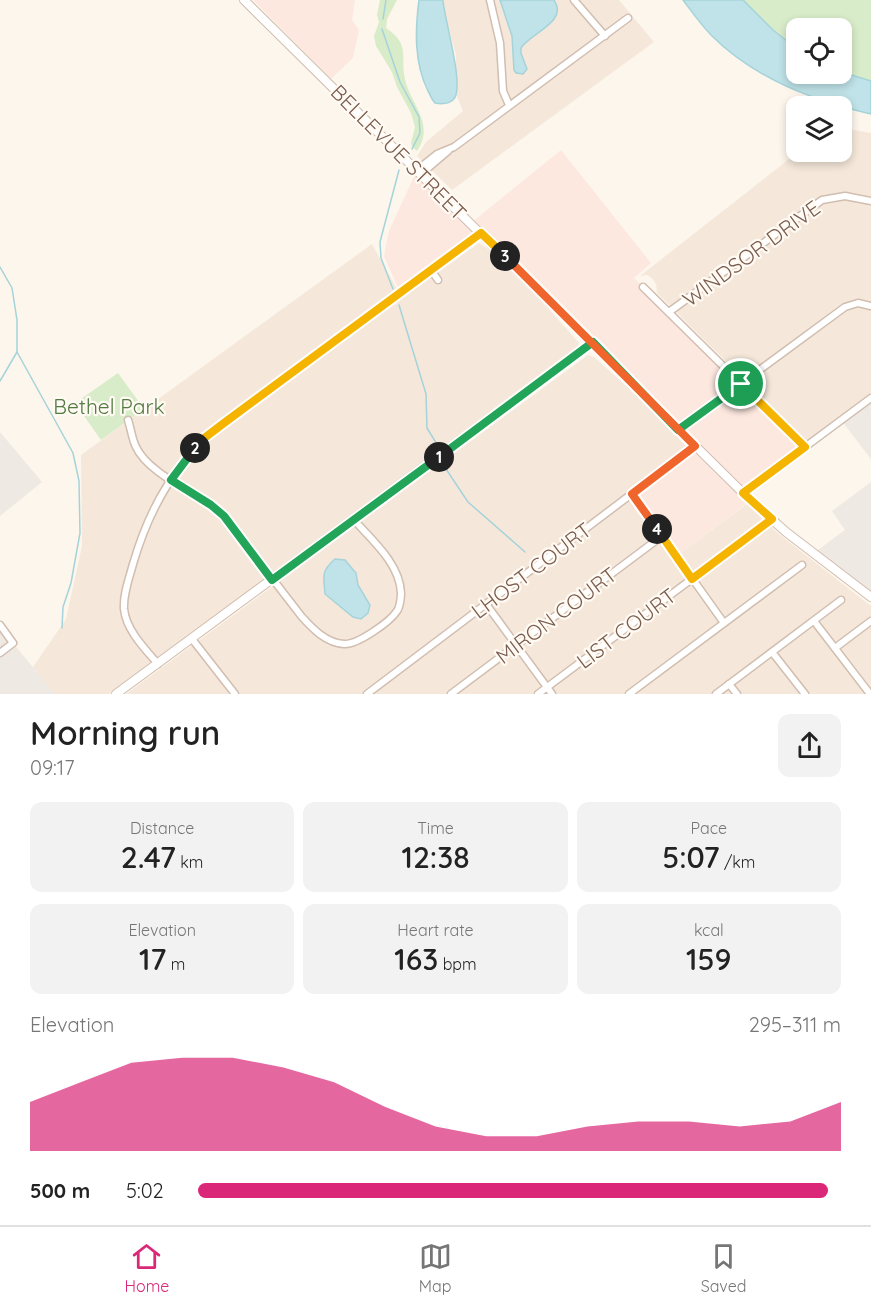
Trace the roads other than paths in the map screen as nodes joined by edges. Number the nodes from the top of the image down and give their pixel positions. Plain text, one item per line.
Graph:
1 (244, 0) edge
2 (490, 0) edge
3 (574, 0) edge
4 (628, 18) dead end
5 (605, 36) junction
6 (508, 105) junction
7 (419, 172) junction
8 (871, 201) edge
9 (481, 233) junction
10 (431, 270) junction
11 (438, 280) dead end
12 (643, 287) dead end
13 (871, 306) edge
14 (669, 312) junction
15 (593, 342) junction
16 (741, 384) junction
17 (871, 398) edge
18 (128, 420) dead end
19 (678, 430) junction
20 (695, 446) junction
21 (805, 447) junction
22 (171, 480) junction
23 (743, 493) junction
24 (632, 494) junction
25 (772, 519) junction
26 (354, 520) junction
27 (662, 536) junction
28 (802, 565) dead end
29 (692, 579) junction
30 (272, 580) junction
31 (871, 597) edge
32 (841, 600) dead end
33 (486, 604) junction
34 (814, 621) junction
35 (871, 621) edge
36 (724, 623) junction
37 (0, 625) edge
38 (192, 639) junction
39 (516, 645) junction
40 (835, 648) junction
41 (772, 652) junction
42 (0, 653) edge
43 (158, 664) junction
44 (729, 684) junction
45 (547, 687) junction
46 (116, 694) edge
47 (235, 694) edge
48 (367, 694) edge
49 (451, 694) edge
50 (538, 694) edge
51 (552, 694) edge
52 (629, 694) edge
53 (716, 694) edge
54 (737, 694) edge
55 (805, 694) edge
56 (870, 694) edge

1 - 7 street, BELLEVUE STREET
2 - 6 street
3 - 5 street
4 - 5 street
5 - 6 street
6 - 7 street
7 - 9 street, BELLEVUE STREET
8 - 14 street, WINDSOR DRIVE
9 - 10 street
9 - 15 street, BELLEVUE STREET
10 - 11 street
10 - 22 street
12 - 14 street
13 - 16 street
14 - 16 street
15 - 19 street, BELLEVUE STREET
15 - 26 street
16 - 19 street
16 - 21 street
17 - 21 street
18 - 22 street
19 - 20 street, BELLEVUE STREET
20 - 23 street, BELLEVUE STREET
20 - 24 street, LHOST COURT
21 - 23 street
22 - 30 street
22 - 43 street
23 - 25 street, BELLEVUE STREET
24 - 27 street
24 - 33 street, LHOST COURT
25 - 29 street, LIST COURT
25 - 31 street, BELLEVUE STREET
26 - 30 street
26 - 30 street
27 - 29 street
27 - 39 street, MIRON COURT
28 - 36 street
29 - 36 street
29 - 45 street, LIST COURT
30 - 38 street
32 - 34 street
33 - 39 street
33 - 48 street, LHOST COURT
34 - 40 street
34 - 41 street
35 - 40 street
36 - 52 street
37 - 42 street
38 - 43 street
38 - 47 street
39 - 45 street
39 - 49 street, MIRON COURT
40 - 56 street
41 - 44 street
41 - 55 street
43 - 46 street
44 - 53 street
44 - 54 street
45 - 50 street, LIST COURT
45 - 51 street

